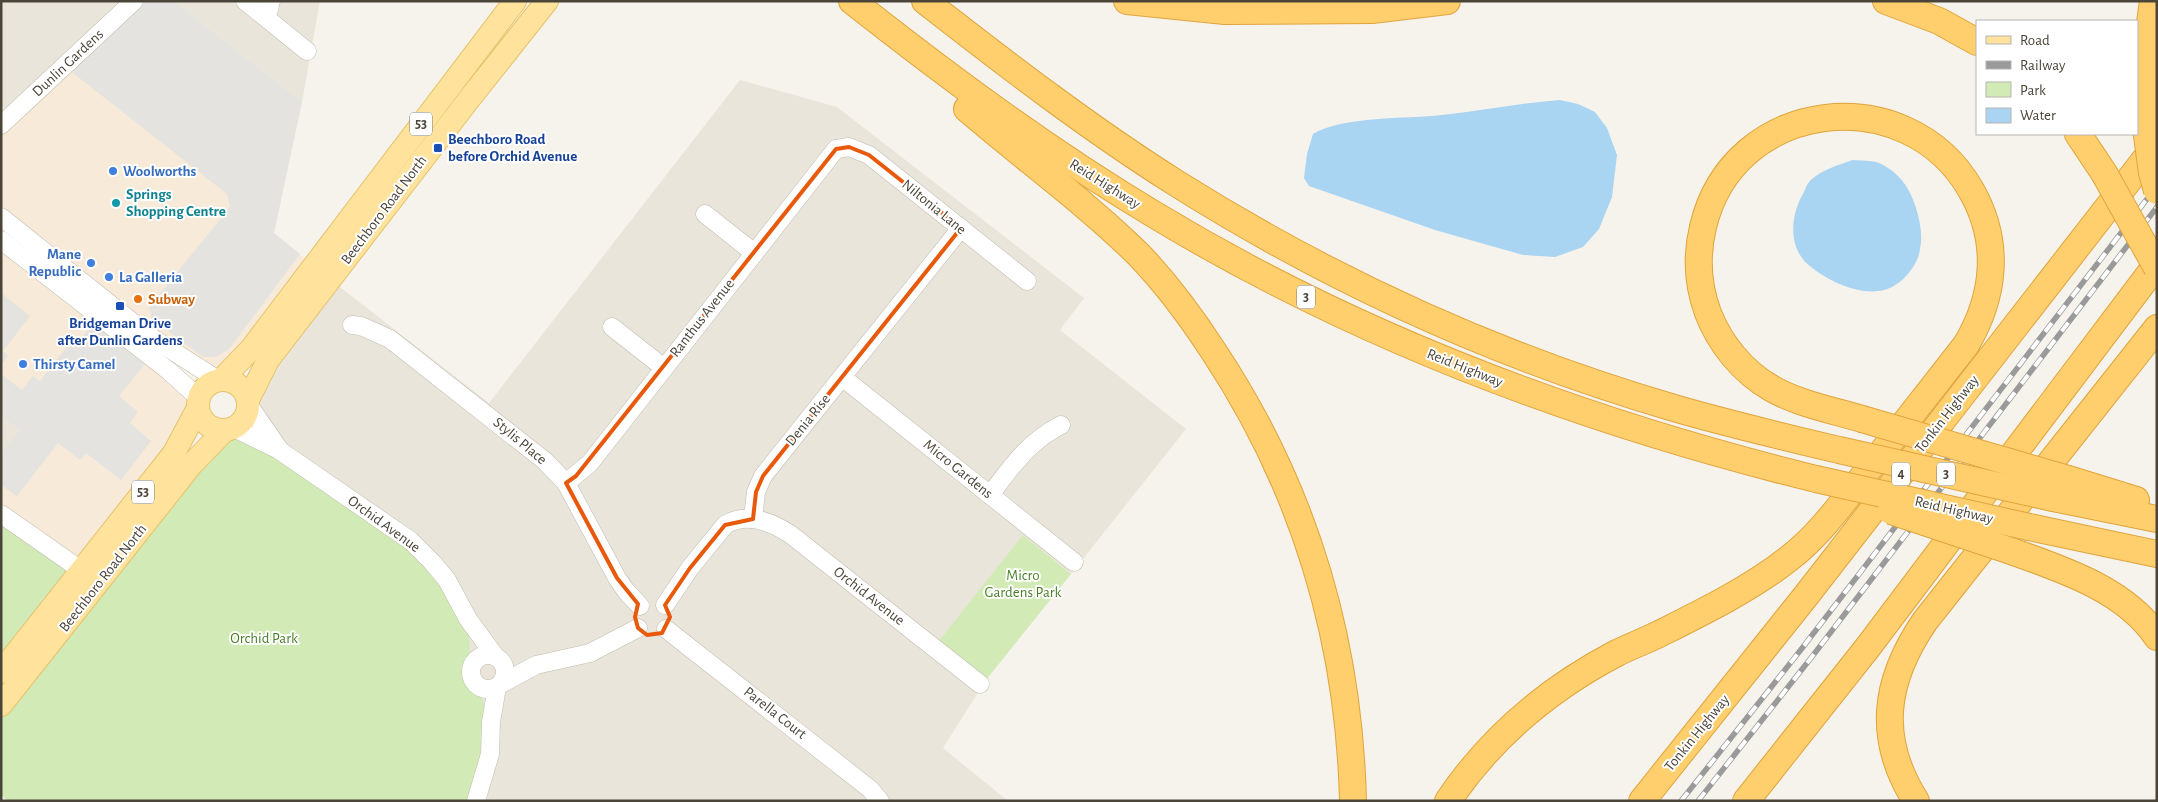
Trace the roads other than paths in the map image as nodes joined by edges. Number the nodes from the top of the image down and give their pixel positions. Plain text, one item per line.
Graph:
1 (134, 1) edge
2 (246, 1) edge
3 (271, 1) edge
4 (516, 1) edge
5 (547, 1) edge
6 (842, 1) edge
7 (852, 1) edge
8 (925, 1) edge
9 (1127, 1) edge
10 (1347, 1) edge
11 (1447, 1) edge
12 (1886, 1) edge
13 (2153, 1) edge
14 (1297, 10) junction
15 (267, 18) junction
16 (1976, 41) edge
17 (307, 51) dead end
18 (1, 125) edge
19 (2079, 135) edge
20 (2157, 144) edge
21 (836, 149) joint
22 (2157, 191) edge
23 (705, 214) dead end
24 (1, 217) edge
25 (961, 228) junction
26 (1, 240) edge
27 (753, 252) junction
28 (2157, 266) edge
29 (1027, 281) dead end
30 (352, 325) dead end
31 (612, 327) dead end
32 (2157, 328) edge
33 (151, 337) junction
34 (163, 366) junction
35 (664, 368) junction
36 (842, 377) junction
37 (220, 380) junction
38 (248, 402) junction
39 (198, 403) junction
40 (1061, 425) dead end
41 (229, 429) junction
42 (279, 450) junction
43 (1814, 482) junction
44 (566, 484) junction
45 (2060, 488) junction
46 (990, 495) junction
47 (2157, 507) edge
48 (1, 514) edge
49 (753, 519) junction
50 (2157, 519) edge
51 (2157, 554) edge
52 (1074, 562) dead end
53 (81, 570) junction
54 (100, 582) junction
55 (665, 605) junction
56 (640, 606) junction
57 (468, 619) junction
58 (638, 628) junction
59 (666, 629) junction
60 (2157, 637) edge
61 (497, 658) junction
62 (536, 665) junction
63 (471, 666) junction
64 (1, 672) edge
65 (980, 684) dead end
66 (499, 685) junction
67 (477, 686) junction
68 (1, 705) edge
69 (492, 722) junction
70 (476, 801) edge
71 (880, 801) edge
72 (1353, 801) edge
73 (1448, 801) edge
74 (1642, 801) edge
75 (1746, 801) edge
76 (1916, 801) edge

1 - 18 street, Dunlin Gardens
2 - 15 street
3 - 15 street
4 - 37 main road, Beechboro Road North / 53
5 - 38 main road, Beechboro Road North / 53
6 - 72 highway
7 - 43 highway, Reid Highway / 3
8 - 45 highway, 3, bridge
9 - 14 highway
10 - 14 highway
11 - 14 highway
12 - 16 highway
13 - 22 highway, bridge
15 - 17 street
19 - 28 highway, bridge
20 - 74 highway, Tonkin Highway / 4
21 - 25 street, Niltonia Lane
21 - 27 street, Ranthus Avenue
23 - 27 street
24 - 33 street
25 - 29 street, Niltonia Lane
25 - 36 street, Denia Rise
26 - 34 street
27 - 35 street, Ranthus Avenue
28 - 75 highway
30 - 44 street, Stylis Place
31 - 35 street
32 - 76 highway
33 - 34 street
33 - 37 street
34 - 39 street
35 - 44 street, Ranthus Avenue
36 - 46 street, Micro Gardens
36 - 49 street, Denia Rise
37 - 38 main road
37 - 39 main road, 53
38 - 41 main road, 53
38 - 42 street, Orchid Avenue
39 - 41 main road
39 - 53 main road, Beechboro Road North / 53
40 - 46 street
41 - 42 street, Orchid Avenue
41 - 54 main road, Beechboro Road North / 53
42 - 57 street, Orchid Avenue
43 - 51 highway, Reid Highway / 3, bridge
43 - 60 highway, bridge
44 - 56 street, Stylis Place
45 - 47 highway
45 - 50 highway, 3
45 - 73 highway, bridge
46 - 52 street, Micro Gardens
48 - 53 street
49 - 55 street
49 - 65 street, Orchid Avenue
53 - 54 street
53 - 64 main road, Beechboro Road North / 53
54 - 68 main road, Beechboro Road North / 53
55 - 56 street
55 - 59 street
56 - 58 street
57 - 61 street, Orchid Avenue
57 - 63 street, Orchid Avenue
58 - 59 street
58 - 62 street
59 - 71 street, Parella Court
61 - 62 street
61 - 63 street
61 - 66 street
62 - 66 street
63 - 67 street
66 - 67 street
66 - 69 street
67 - 69 street
69 - 70 street

